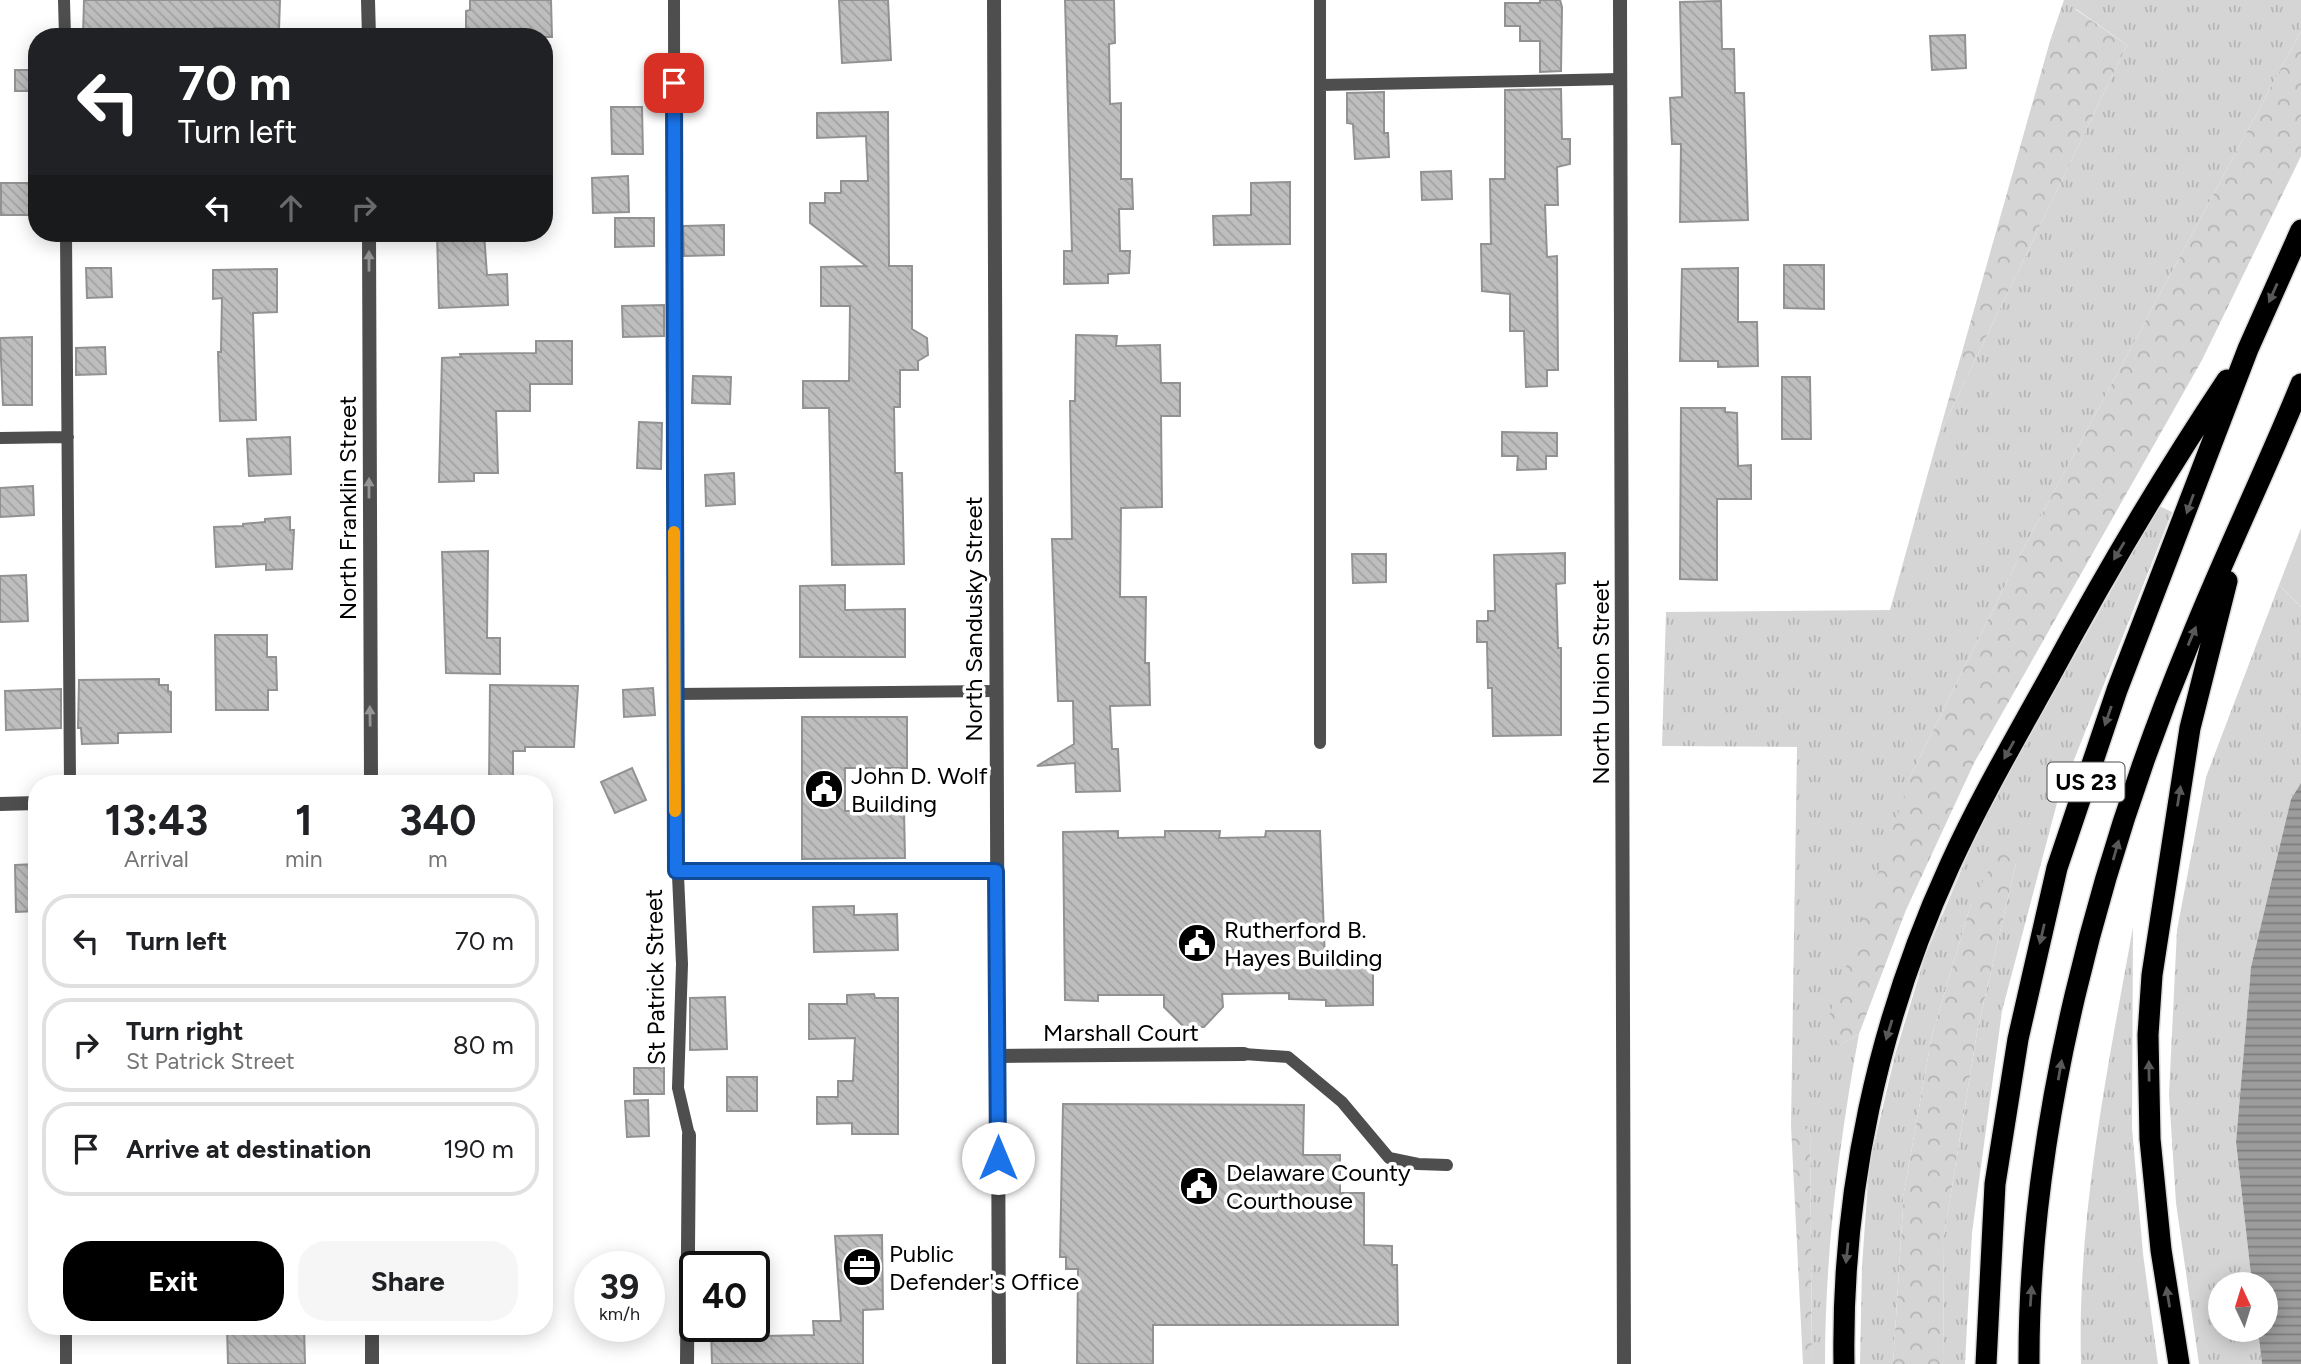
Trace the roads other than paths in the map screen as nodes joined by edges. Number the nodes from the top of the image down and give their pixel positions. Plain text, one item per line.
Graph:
1 (65, 0) edge
2 (368, 0) edge
3 (674, 0) edge
4 (993, 0) edge
5 (1320, 0) edge
6 (1620, 0) edge
7 (65, 28) edge
8 (369, 28) edge
9 (1620, 79) junction
10 (1320, 85) junction
11 (2301, 230) edge
12 (66, 242) edge
13 (369, 242) edge
14 (2248, 349) junction
15 (2301, 384) edge
16 (68, 437) junction
17 (0, 438) edge
18 (2242, 521) junction
19 (995, 691) junction
20 (674, 694) junction
21 (1320, 743) dead end
22 (70, 775) edge
23 (371, 775) edge
24 (0, 803) edge
25 (28, 803) edge
26 (676, 871) junction
27 (996, 871) junction
28 (1244, 1054) joint
29 (997, 1056) junction
30 (690, 1135) joint
31 (1447, 1165) dead end
32 (66, 1335) edge
33 (372, 1335) edge
34 (66, 1364) edge
35 (372, 1364) edge
36 (687, 1364) edge
37 (999, 1364) edge
38 (1624, 1364) edge
39 (1844, 1364) edge
40 (1986, 1364) edge
41 (2029, 1364) edge
42 (2179, 1364) edge

1 - 7 lane
2 - 8 street
3 - 20 lane, St Patrick Street
4 - 19 street, North Sandusky Street
5 - 10 lane
6 - 9 street, North Union Street
9 - 10 lane
9 - 38 street, North Union Street
10 - 21 lane
11 -> 14 highway, US 23
12 - 16 lane
23 -> 13 street, North Franklin Street
14 -> 39 highway
14 -> 40 highway, US 23
15 - 18 highway, US 23
16 - 17 lane
16 - 22 lane
41 -> 18 highway, US 23
42 -> 18 highway
19 - 20 lane
19 - 27 street, North Sandusky Street
20 - 26 lane, St Patrick Street
24 - 25 street
26 - 27 lane
26 - 30 lane, St Patrick Street
27 - 29 street, North Sandusky Street
28 - 29 street, Marshall Court
28 - 31 lane
29 - 37 street, North Sandusky Street
30 - 36 street, St Patrick Street
32 - 34 lane
33 - 35 street

